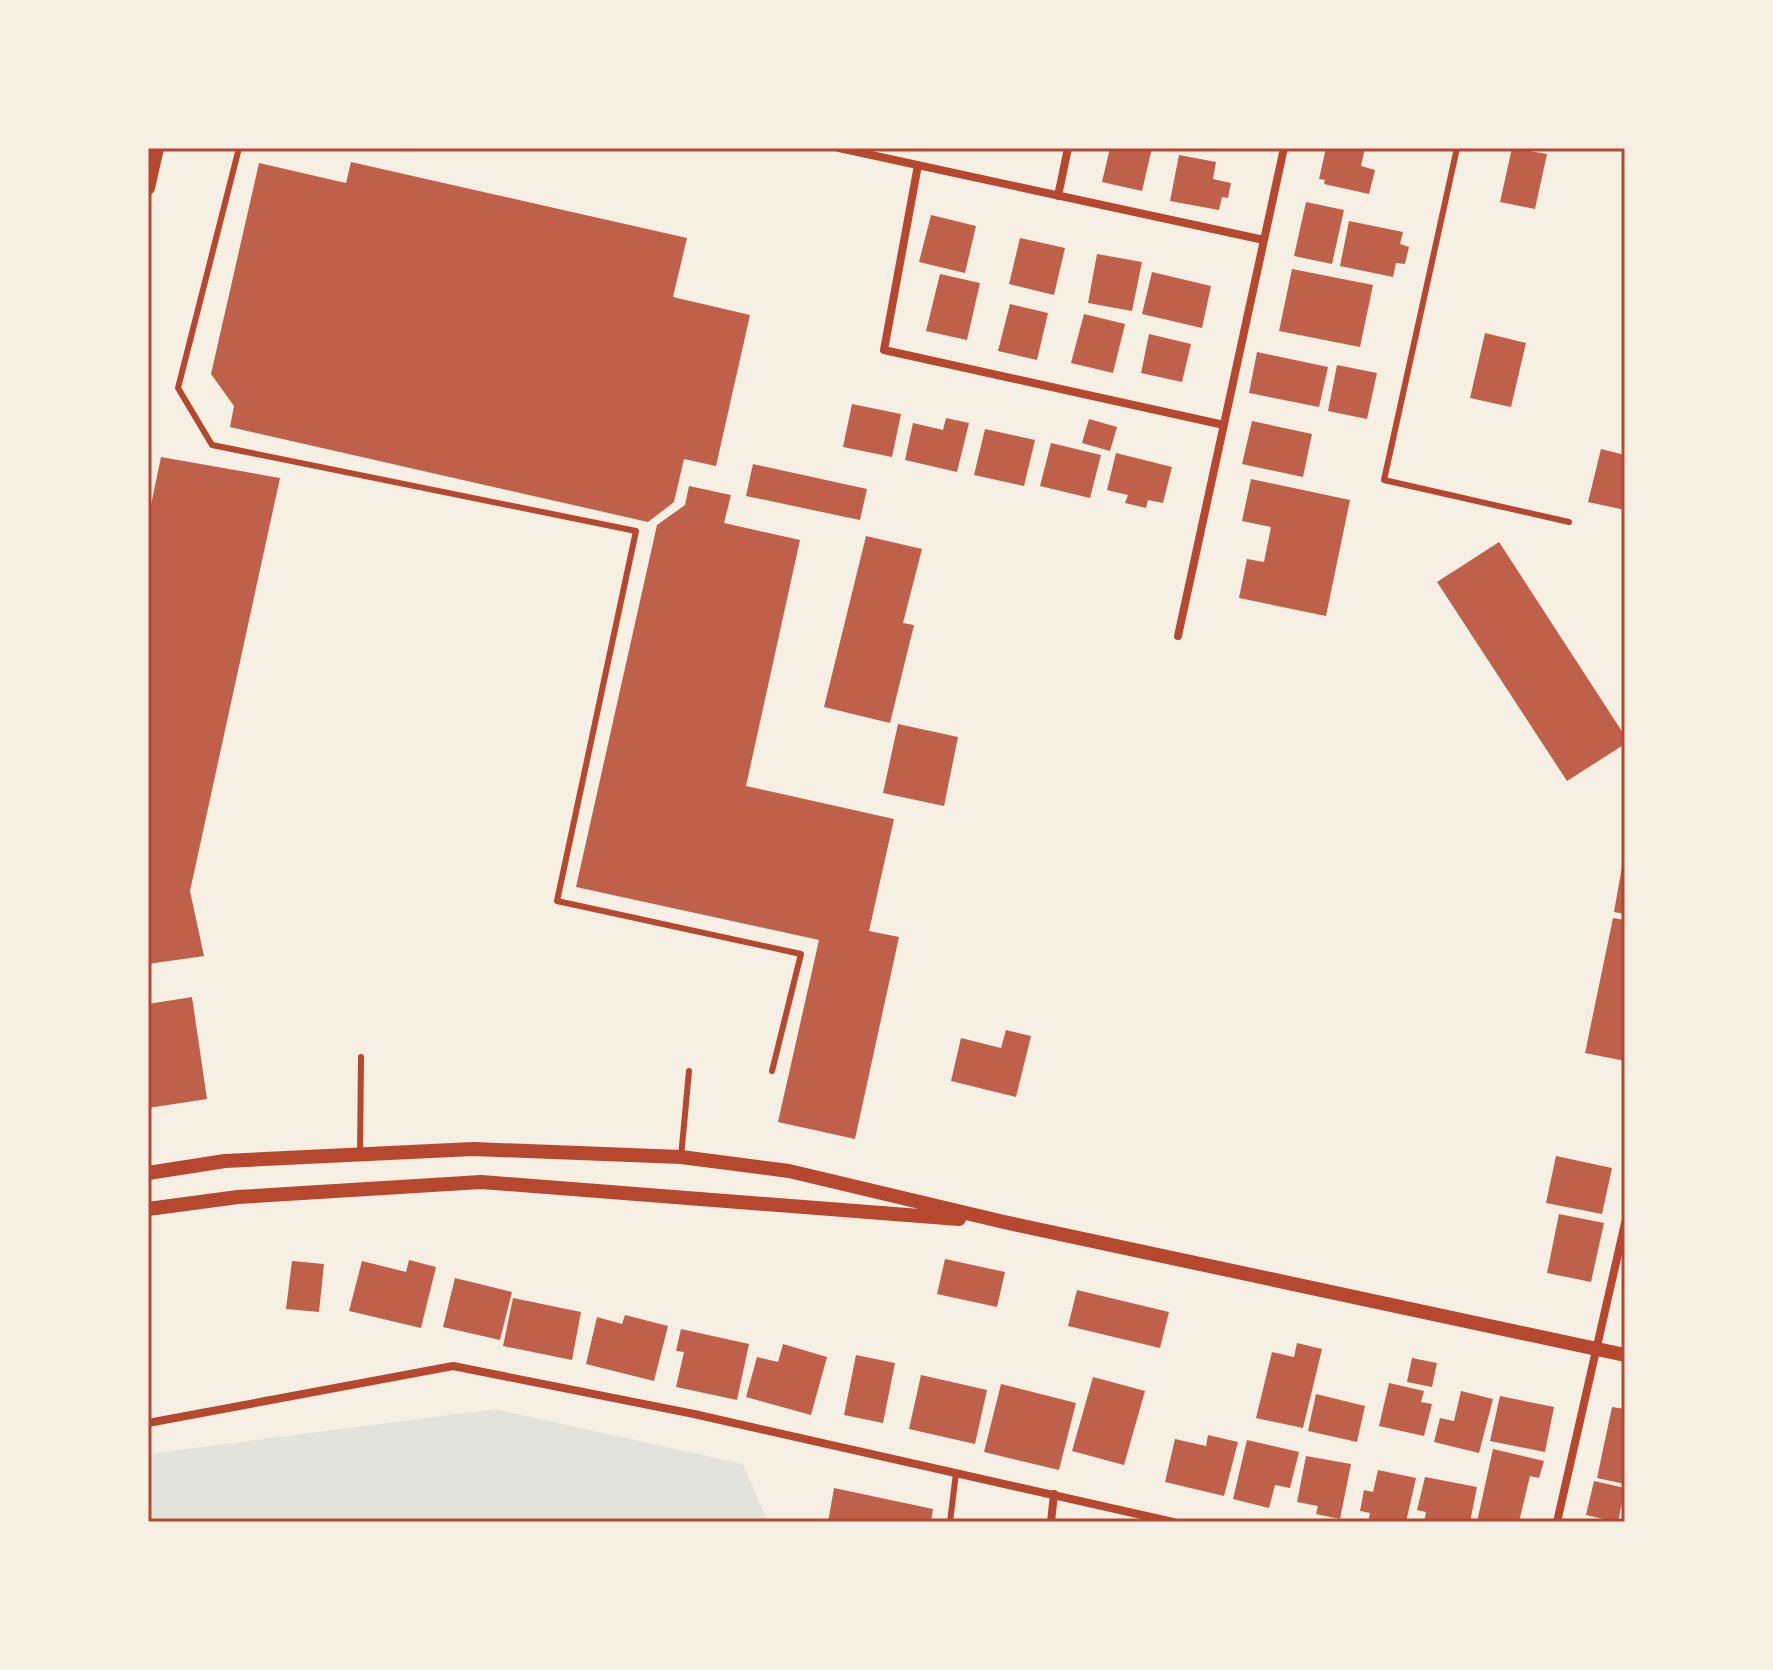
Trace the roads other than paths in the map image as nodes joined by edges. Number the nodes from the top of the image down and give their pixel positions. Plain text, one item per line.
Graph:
1 (157, 148) edge
2 (239, 148) edge
3 (839, 148) edge
4 (1068, 148) edge
5 (1284, 148) edge
6 (1457, 148) edge
7 (918, 165) junction
8 (148, 188) edge
9 (1058, 196) junction
10 (1264, 240) junction
11 (1224, 425) junction
12 (1569, 522) dead end
13 (1178, 636) dead end
14 (361, 1057) dead end
15 (689, 1071) dead end
16 (772, 1071) dead end
17 (360, 1155) junction
18 (681, 1157) junction
19 (148, 1173) edge
20 (148, 1209) edge
21 (1004, 1222) junction
22 (1625, 1223) edge
23 (1598, 1350) junction
24 (1625, 1355) edge
25 (148, 1423) edge
26 (956, 1473) junction
27 (1054, 1494) junction
28 (950, 1522) edge
29 (1051, 1522) edge
30 (1173, 1522) edge
31 (1557, 1522) edge

1 - 8 street
2 - 16 lane
3 - 7 street
4 - 9 street
5 - 10 street
6 - 12 lane
7 - 9 street
7 - 11 street
9 - 10 street
10 - 11 street
11 - 13 street
14 - 17 lane
15 - 18 lane
17 - 18 street
17 - 19 street
18 - 21 street
20 - 21 street
21 - 23 street
22 - 23 street
23 - 24 street
23 - 31 street
25 - 26 street
26 - 27 street
26 - 28 lane
27 - 29 street
27 - 30 street

